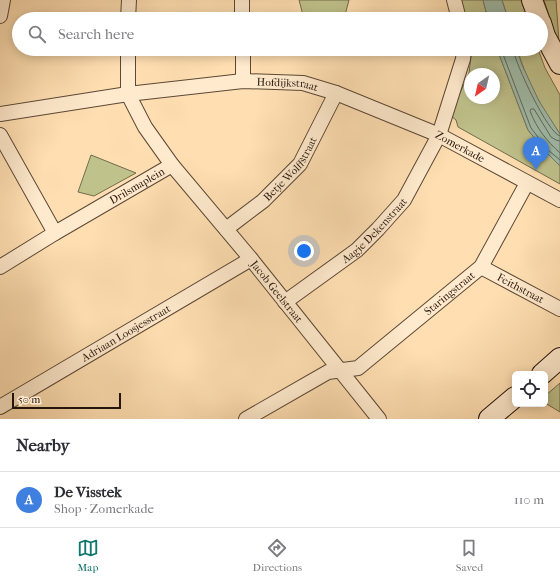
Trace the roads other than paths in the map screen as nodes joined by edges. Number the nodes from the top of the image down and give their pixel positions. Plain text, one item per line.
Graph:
1 (3, 0) edge
2 (129, 0) edge
3 (242, 0) edge
4 (454, 0) edge
5 (532, 0) edge
6 (128, 12) edge
7 (242, 12) edge
8 (457, 12) edge
9 (536, 12) edge
10 (0, 16) edge
11 (548, 42) edge
12 (128, 56) edge
13 (242, 56) edge
14 (463, 56) edge
15 (560, 64) edge
16 (243, 81) junction
17 (336, 93) junction
18 (128, 94) junction
19 (1, 109) edge
20 (0, 135) edge
21 (439, 135) junction
22 (172, 165) junction
23 (527, 183) junction
24 (560, 200) edge
25 (226, 229) junction
26 (55, 233) junction
27 (251, 259) junction
28 (0, 266) edge
29 (481, 267) junction
30 (285, 302) junction
31 (560, 309) edge
32 (560, 358) edge
33 (340, 370) junction
34 (545, 371) edge
35 (0, 407) edge
36 (246, 419) edge
37 (379, 419) edge

1 - 10 street
2 - 6 street
3 - 7 street
4 - 8 street
5 - 9 street
11 - 15 street
12 - 18 street
13 - 16 street
14 - 21 street, Zomerkade
16 - 17 street, Hofdijkstraat
16 - 18 street, Hofdijkstraat
17 - 21 street, Hofdijkstraat
17 - 25 street, Betje Wolffstraat
18 - 19 street
18 - 22 street, Drilsmaplein
20 - 26 street
21 - 23 street, Zomerkade
21 - 30 street, Aagje Dekenstraat
22 - 25 street, Jacob Geelstraat
22 - 26 street, Drilsmaplein
23 - 24 street, Zomerkade
23 - 29 street, Staringstraat
25 - 27 street, Jacob Geelstraat
26 - 28 street, Drilsmaplein
27 - 30 street, Jacob Geelstraat
27 - 35 street, Adriaan Loosjesstraat
29 - 31 street, Feithstraat
29 - 33 street, Staringstraat
30 - 33 street, Jacob Geelstraat
32 - 34 street
33 - 36 street, Staringstraat
33 - 37 street, Jacob Geelstraat

